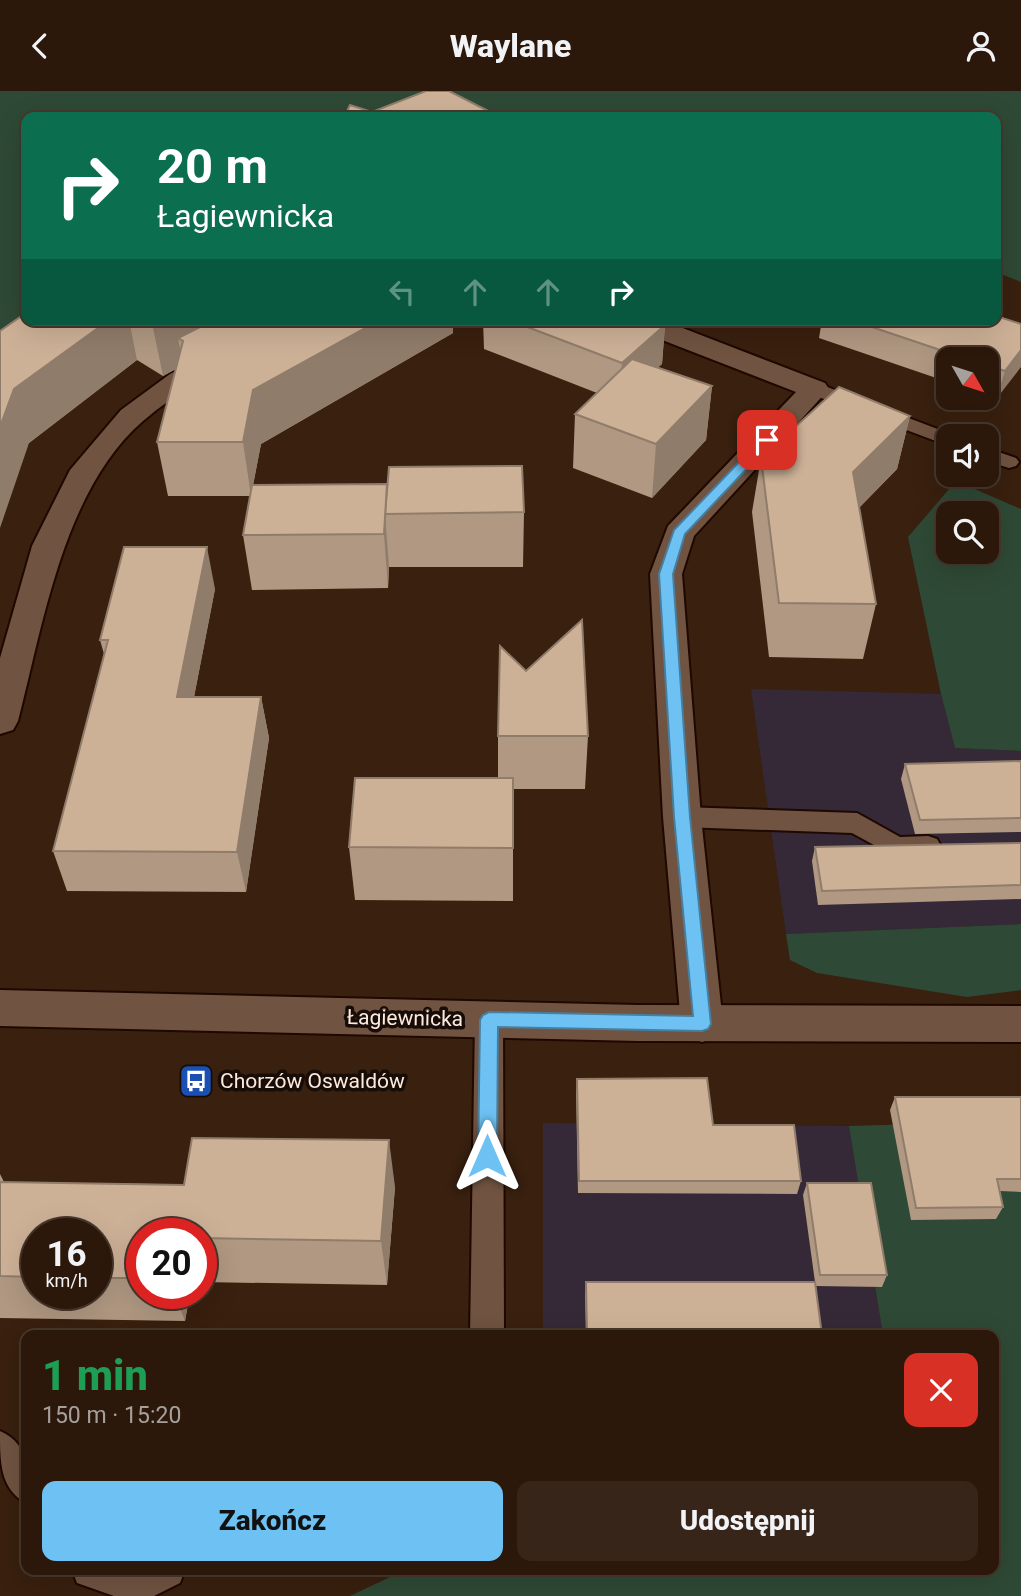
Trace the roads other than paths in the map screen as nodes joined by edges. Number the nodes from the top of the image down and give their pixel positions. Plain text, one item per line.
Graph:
1 (287, 326) edge
2 (652, 326) edge
3 (816, 389) junction
4 (936, 434) edge
5 (999, 458) edge
6 (1009, 462) dead end
7 (0, 721) edge
8 (682, 817) junction
9 (952, 846) edge
10 (0, 1009) edge
11 (489, 1020) junction
12 (702, 1024) junction
13 (1021, 1024) edge
14 (487, 1330) edge
15 (0, 1448) edge
16 (21, 1478) edge
17 (106, 1575) edge
18 (157, 1575) edge

1 - 7 street
2 - 3 street
3 - 4 lane
3 - 8 street
5 - 6 lane
8 - 9 lane
8 - 12 street
10 - 11 street, Łagiewnicka
11 - 12 street, Łagiewnicka
11 - 14 lane
12 - 13 street, Łagiewnicka
15 - 16 lane
17 - 18 lane

